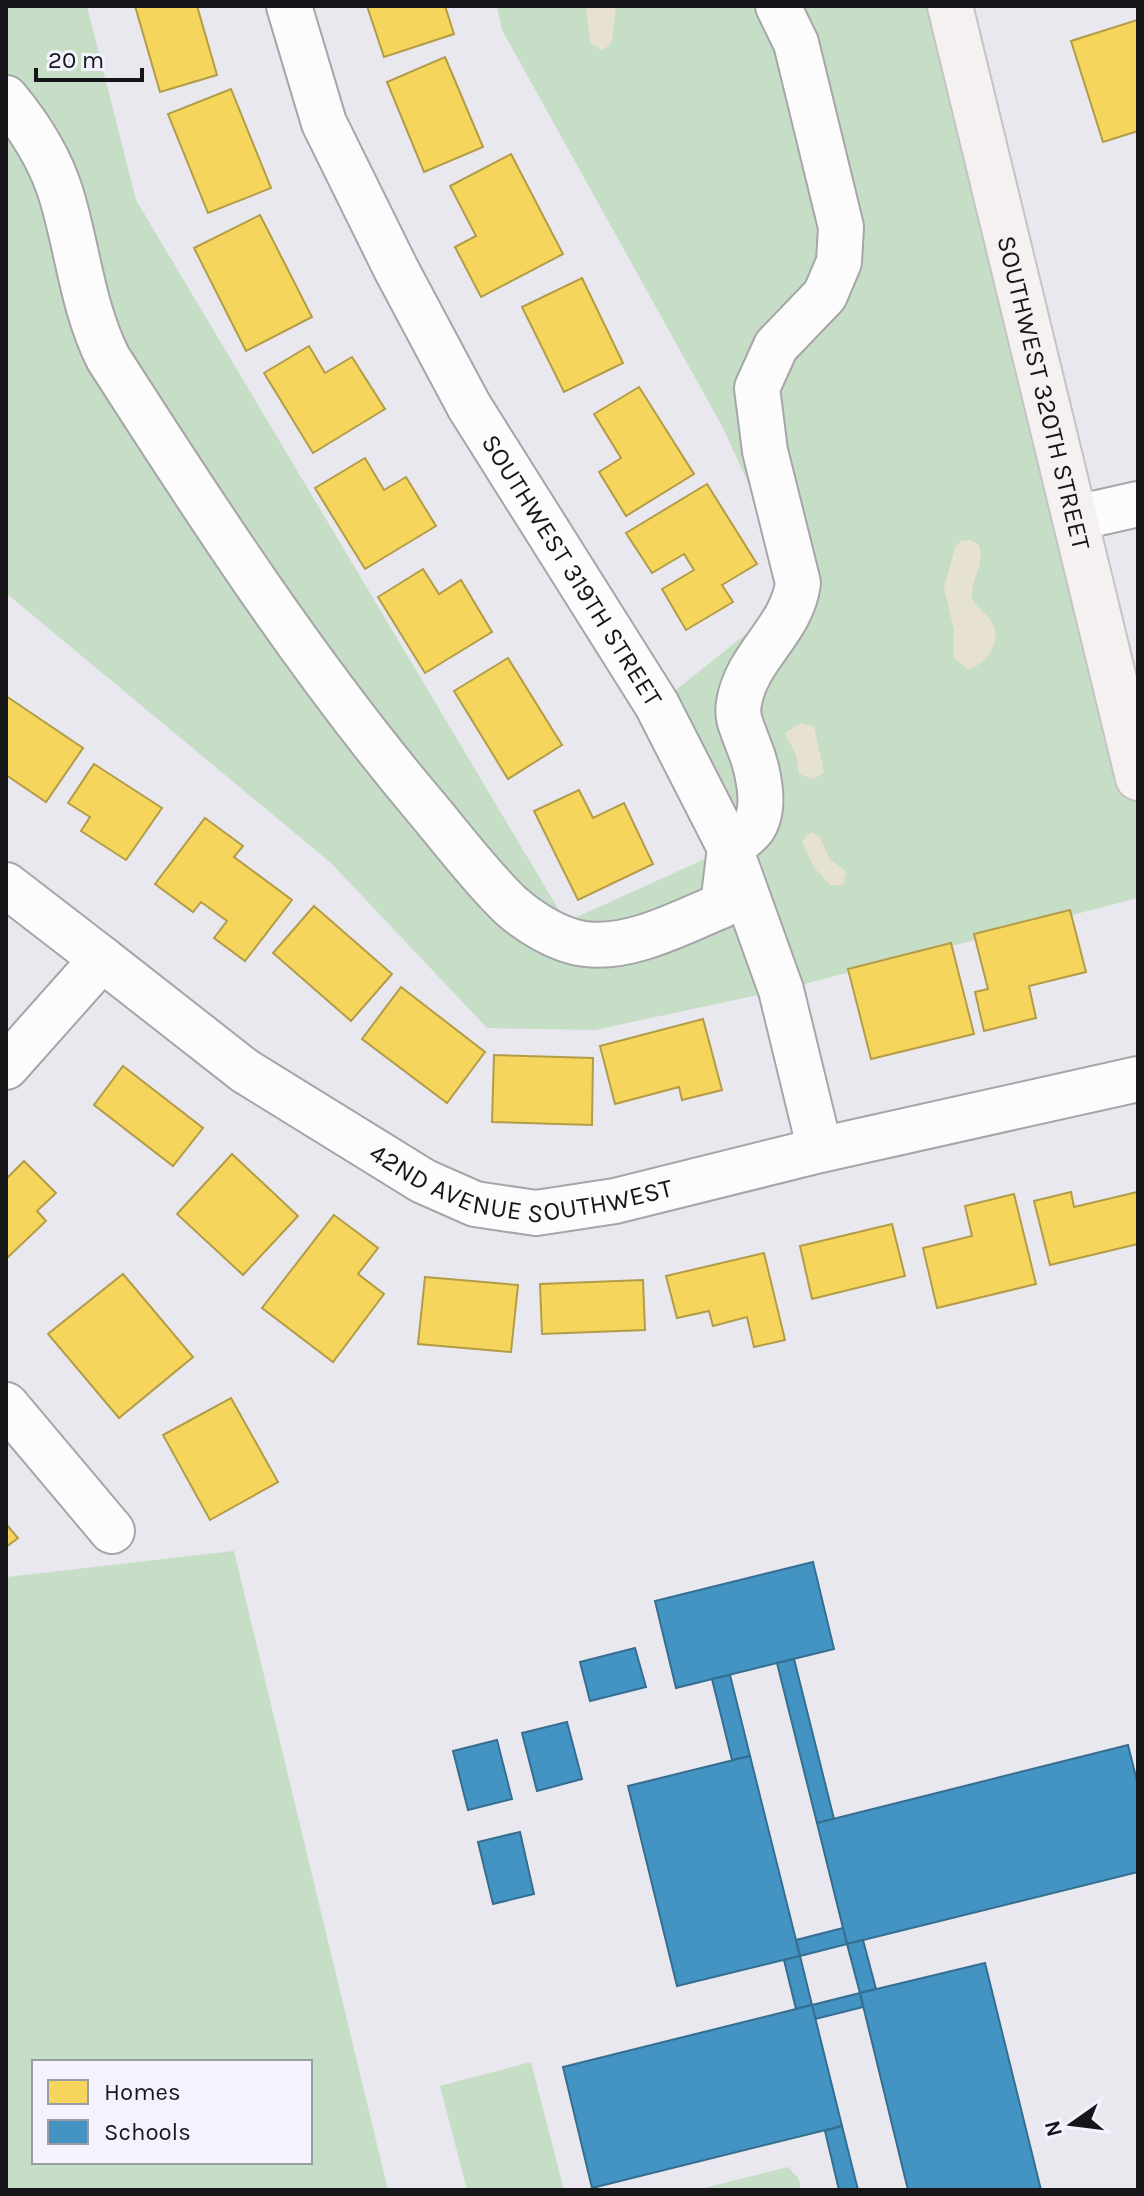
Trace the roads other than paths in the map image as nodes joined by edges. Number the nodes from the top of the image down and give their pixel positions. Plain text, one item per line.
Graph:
1 (289, 6) edge
2 (778, 6) edge
3 (950, 6) edge
4 (6, 98) edge
5 (1138, 504) edge
6 (1076, 518) junction
7 (1138, 778) edge
8 (730, 848) junction
9 (6, 885) edge
10 (102, 959) junction
11 (6, 1067) edge
12 (1138, 1079) edge
13 (820, 1150) junction
14 (6, 1405) edge
15 (112, 1531) dead end

1 - 8 street, SOUTHWEST 319TH STREET
2 - 8 street
3 - 6 main road, SOUTHWEST 320TH STREET
4 - 8 street
5 - 6 street
6 - 7 main road, SOUTHWEST 320TH STREET
8 - 13 street, SOUTHWEST 319TH STREET
9 - 10 street, 42ND AVENUE SOUTHWEST
10 - 11 street
10 - 13 street, 42ND AVENUE SOUTHWEST
12 - 13 street, 42ND AVENUE SOUTHWEST
14 - 15 street

